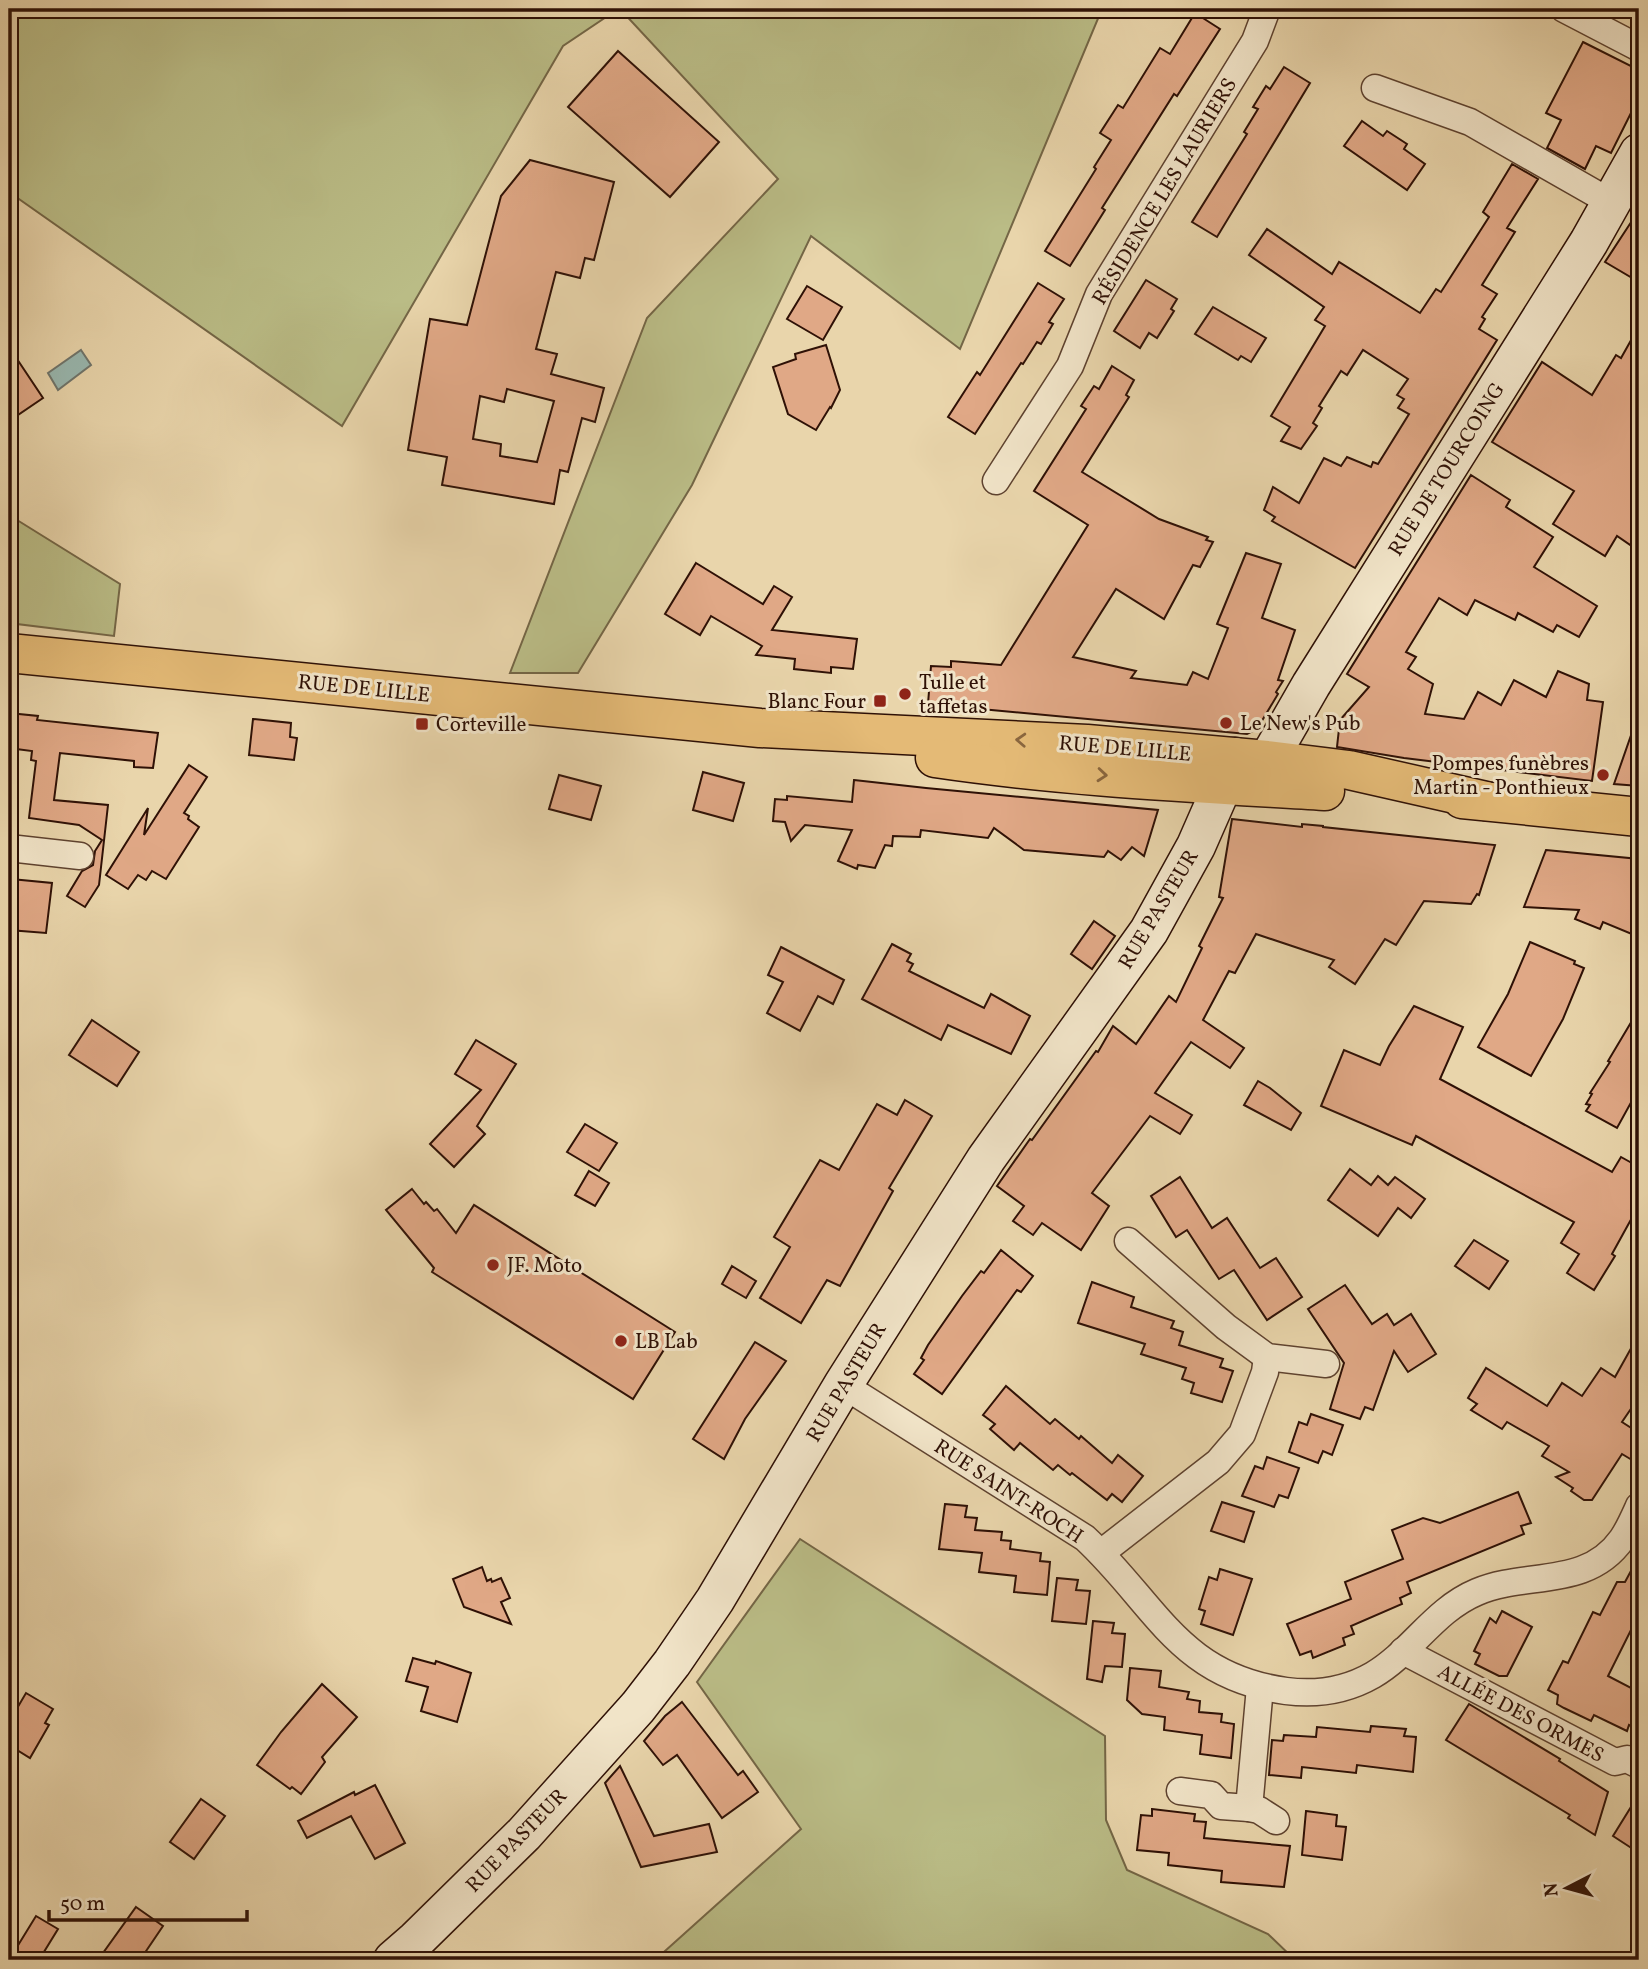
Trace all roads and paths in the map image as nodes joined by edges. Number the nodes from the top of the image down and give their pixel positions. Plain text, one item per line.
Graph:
1 (1268, 9) edge
2 (1564, 9) edge
3 (1639, 48) edge
4 (1375, 88) dead end
5 (1639, 153) edge
6 (1624, 199) edge
7 (996, 481) dead end
8 (9, 653) edge
9 (1245, 772) junction
10 (1639, 817) edge
11 (9, 848) edge
12 (80, 856) dead end
13 (1128, 1241) dead end
14 (1267, 1357) junction
15 (1326, 1364) dead end
16 (843, 1385) junction
17 (1639, 1506) edge
18 (1101, 1553) junction
19 (1403, 1651) junction
20 (1260, 1686) junction
21 (1639, 1765) edge
22 (1180, 1791) dead end
23 (1249, 1808) junction
24 (1276, 1821) dead end
25 (393, 1960) edge

1 - 7 street, RÉSIDENCE LES LAURIERS
2 - 3 street
4 - 6 street
5 - 6 main road, RUE DE TOURCOING
6 - 9 main road, RUE DE TOURCOING
8 - 9 main road, RUE DE LILLE
9 - 10 main road, RUE DE LILLE
9 - 16 main road, RUE PASTEUR
11 - 12 street
13 - 14 street
14 - 15 street
14 - 18 street
16 - 18 street, RUE SAINT-ROCH
16 - 25 main road, RUE PASTEUR
17 - 19 street, RUE SAINT-ROCH
18 - 20 street, RUE SAINT-ROCH
19 - 20 street, RUE SAINT-ROCH
19 - 21 street, ALLÉE DES ORMES
20 - 23 street
22 - 23 street
23 - 24 street

